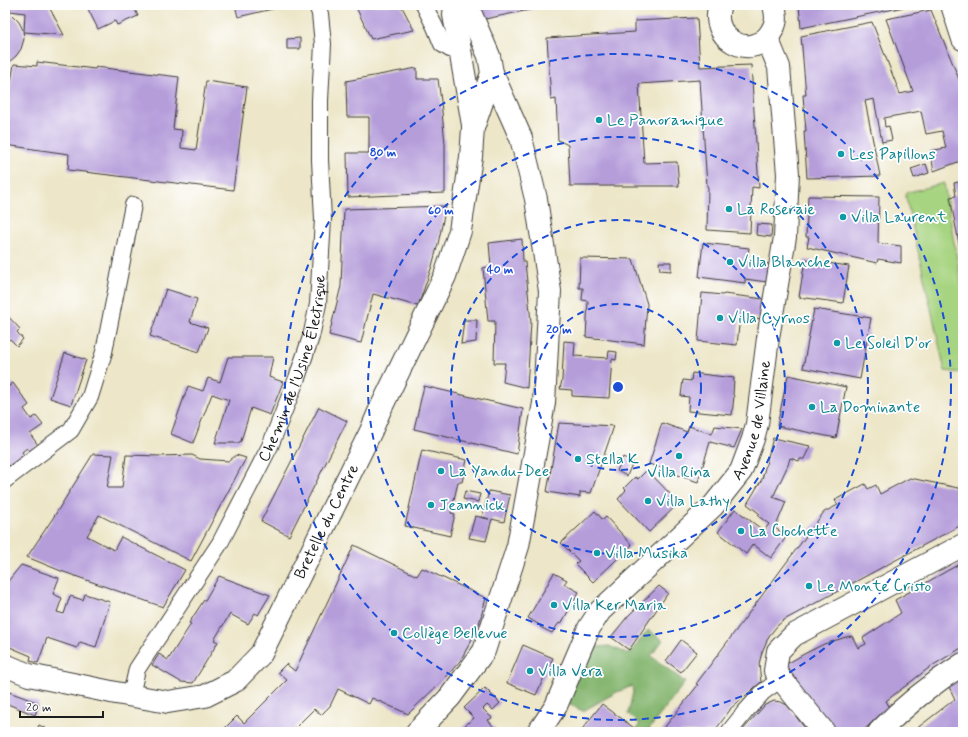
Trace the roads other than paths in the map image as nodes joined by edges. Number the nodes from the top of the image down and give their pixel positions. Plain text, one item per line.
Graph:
1 (317, 5) edge
2 (424, 5) edge
3 (455, 5) edge
4 (464, 5) edge
5 (720, 5) edge
6 (774, 5) edge
7 (952, 5) edge
8 (767, 38) junction
9 (963, 39) edge
10 (461, 50) junction
11 (492, 73) junction
12 (514, 122) junction
13 (473, 128) junction
14 (133, 205) dead end
15 (5, 480) edge
16 (963, 545) edge
17 (963, 664) edge
18 (5, 665) edge
19 (781, 679) junction
20 (131, 696) junction
21 (417, 732) edge
22 (538, 732) edge
23 (729, 732) edge
24 (824, 732) edge
25 (879, 732) edge

1 - 20 lane, Chemin de l'Usine Électrique
2 - 10 lane
3 - 10 street
4 - 11 street
5 - 8 street
6 - 8 street
7 - 9 street
8 - 22 street, Avenue de Villaine
10 - 13 street
11 - 12 street
11 - 13 street
12 - 13 street
12 - 21 street
13 - 20 street, Bretelle du Centre
14 - 15 lane
16 - 19 street
17 - 25 street
18 - 20 street, Bretelle du Centre
19 - 23 lane
19 - 24 street

